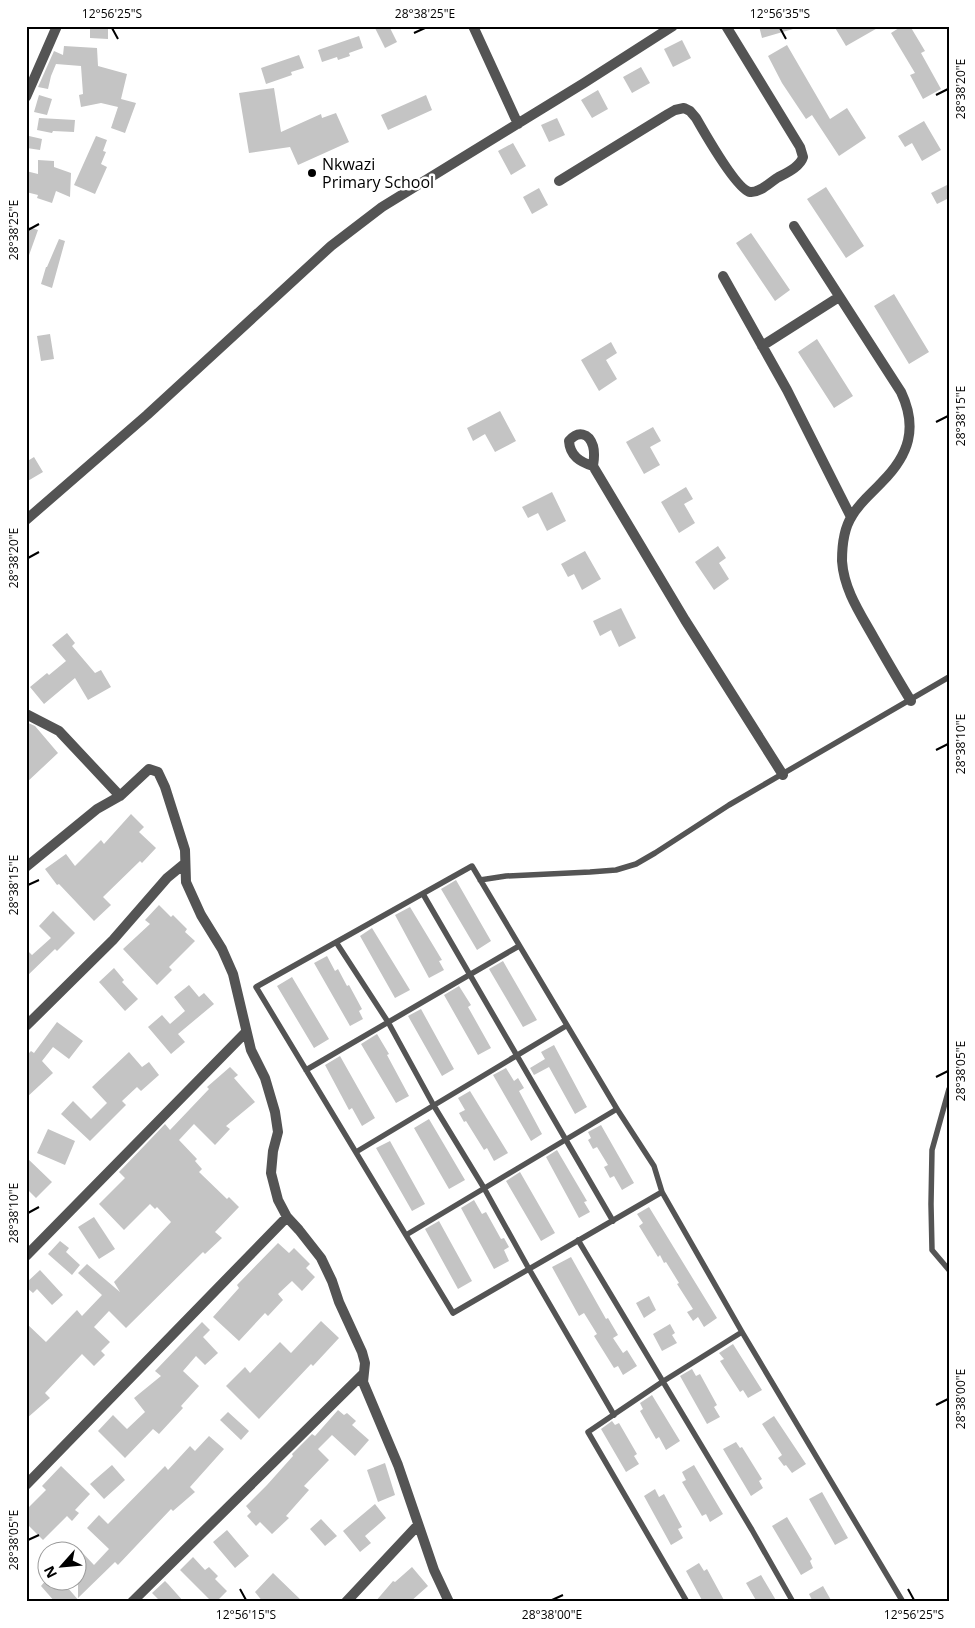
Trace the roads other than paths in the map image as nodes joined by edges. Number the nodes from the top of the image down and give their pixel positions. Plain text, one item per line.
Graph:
1 (57, 26) edge
2 (473, 26) edge
3 (726, 26) edge
4 (667, 28) edge
5 (26, 97) edge
6 (518, 124) junction
7 (559, 181) dead end
8 (794, 226) dead end
9 (723, 276) dead end
10 (839, 297) junction
11 (762, 346) junction
12 (593, 466) dead end
13 (851, 517) junction
14 (26, 520) edge
15 (949, 678) edge
16 (911, 700) junction
17 (26, 714) edge
18 (783, 775) junction
19 (120, 796) junction
20 (184, 864) junction
21 (26, 867) edge
22 (480, 880) junction
23 (423, 894) junction
24 (336, 942) junction
25 (519, 946) junction
26 (470, 974) junction
27 (388, 1022) junction
28 (26, 1026) edge
29 (566, 1026) junction
30 (246, 1032) junction
31 (517, 1056) junction
32 (306, 1070) junction
33 (949, 1089) edge
34 (434, 1106) junction
35 (617, 1109) junction
36 (565, 1140) junction
37 (356, 1152) junction
38 (484, 1188) junction
39 (662, 1192) junction
40 (287, 1217) junction
41 (613, 1220) junction
42 (406, 1235) junction
43 (578, 1240) junction
44 (26, 1256) edge
45 (529, 1269) junction
46 (949, 1270) edge
47 (742, 1332) junction
48 (363, 1374) junction
49 (662, 1382) junction
50 (614, 1415) junction
51 (26, 1486) edge
52 (418, 1525) junction
53 (132, 1602) edge
54 (346, 1602) edge
55 (449, 1602) edge
56 (687, 1602) edge
57 (793, 1602) edge
58 (903, 1602) edge

1 - 5 street
2 - 6 street
3 - 7 street
4 - 6 street
6 - 14 street
8 - 10 street
9 - 11 street
10 - 11 street
10 - 13 street
11 - 13 street
12 - 18 street
13 - 16 street
15 - 16 lane
16 - 18 lane
17 - 19 street
18 - 22 lane
19 - 20 street
19 - 21 street
20 - 28 street
20 - 30 street
22 - 23 lane
22 - 25 lane
23 - 24 lane
23 - 26 lane
24 - 27 lane
24 - 32 lane
25 - 26 lane
25 - 29 lane
26 - 27 lane
26 - 31 lane
27 - 32 lane
27 - 34 lane
29 - 31 lane
29 - 35 lane
30 - 40 street
30 - 44 street
31 - 34 lane
31 - 36 lane
32 - 37 lane
33 - 46 lane
34 - 37 lane
34 - 38 lane
35 - 36 lane
35 - 39 lane
36 - 38 lane
36 - 41 lane
37 - 42 lane
38 - 42 lane
38 - 45 lane
39 - 41 lane
39 - 47 lane
40 - 48 street
40 - 51 street
41 - 43 lane
42 - 45 lane
43 - 45 lane
43 - 49 lane
45 - 50 lane
47 - 49 lane
47 - 58 lane
48 - 52 street
48 - 53 street
49 - 50 lane
49 - 57 lane
50 - 56 lane
52 - 54 street
52 - 55 street

